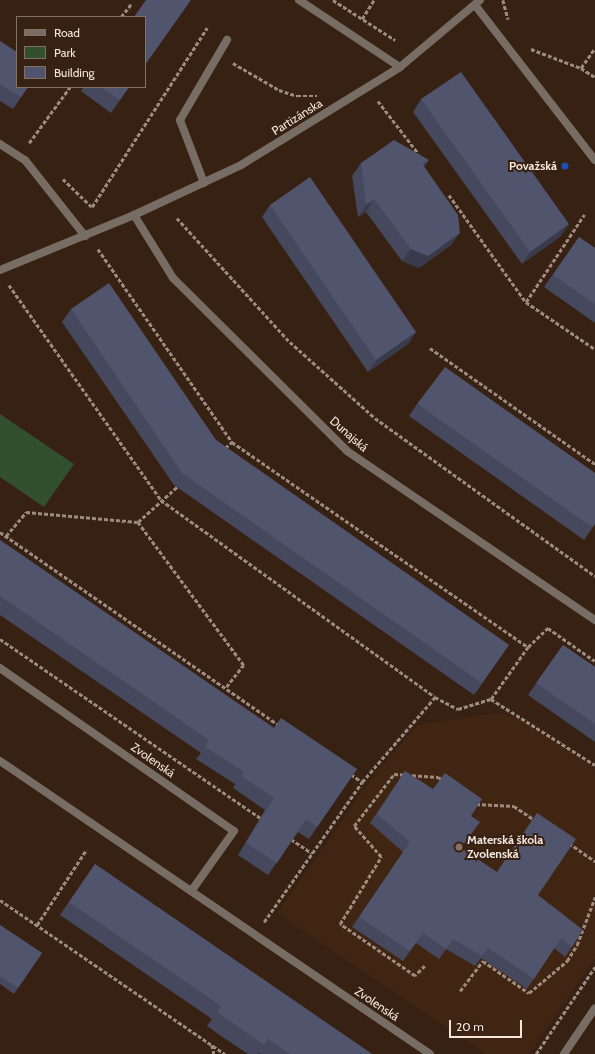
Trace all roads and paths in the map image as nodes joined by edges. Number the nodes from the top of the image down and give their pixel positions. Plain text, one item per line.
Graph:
1 (300, 0) edge
2 (333, 0) edge
3 (374, 0) edge
4 (503, 0) edge
5 (477, 3) edge
6 (131, 4) dead end
7 (122, 16) edge
8 (362, 19) junction
9 (509, 22) dead end
10 (207, 28) dead end
11 (227, 40) dead end
12 (396, 40) dead end
13 (525, 44) dead end
14 (595, 48) edge
15 (237, 66) dead end
16 (400, 67) junction
17 (581, 68) junction
18 (595, 77) edge
19 (69, 88) edge
20 (317, 96) dead end
21 (378, 100) dead end
22 (0, 144) edge
23 (28, 145) dead end
24 (418, 153) edge
25 (595, 160) edge
26 (204, 183) junction
27 (449, 196) dead end
28 (92, 207) dead end
29 (134, 215) junction
30 (584, 215) dead end
31 (177, 218) dead end
32 (85, 236) junction
33 (98, 249) dead end
34 (0, 270) edge
35 (9, 285) dead end
36 (526, 302) junction
37 (430, 348) dead end
38 (595, 349) edge
39 (232, 442) junction
40 (220, 452) edge
41 (595, 464) edge
42 (184, 481) edge
43 (161, 500) junction
44 (138, 522) junction
45 (0, 532) edge
46 (6, 536) junction
47 (595, 576) edge
48 (595, 620) edge
49 (0, 639) edge
50 (528, 647) junction
51 (595, 661) edge
52 (0, 668) edge
53 (226, 688) junction
54 (435, 696) junction
55 (492, 699) junction
56 (284, 728) edge
57 (0, 761) edge
58 (595, 765) edge
59 (349, 773) edge
60 (362, 782) junction
61 (451, 786) edge
62 (470, 799) edge
63 (266, 822) edge
64 (539, 823) edge
65 (286, 835) edge
66 (564, 840) edge
67 (86, 850) dead end
68 (312, 853) junction
69 (595, 861) edge
70 (192, 890) junction
71 (595, 897) edge
72 (0, 900) edge
73 (37, 925) junction
74 (255, 935) junction
75 (425, 966) dead end
76 (595, 967) edge
77 (460, 991) dead end
78 (595, 1008) edge
79 (212, 1045) junction
80 (214, 1054) edge
81 (225, 1054) edge
82 (430, 1054) edge
83 (536, 1054) edge
84 (564, 1054) edge

1 - 16 street
2 - 8 path
3 - 8 path
4 - 9 path
5 - 16 street, Partizánska
5 - 25 street
6 - 7 path
8 - 12 path
10 - 28 path
11 - 26 street
13 - 17 path
14 - 17 path
15 - 20 path
16 - 26 street, Partizánska
17 - 18 path
19 - 23 path
21 - 24 path
22 - 32 street
26 - 29 street, Partizánska
27 - 36 path
29 - 32 street, Partizánska
29 - 48 street, Dunajská
30 - 36 path
31 - 47 path
32 - 34 street, Partizánska
33 - 39 path
35 - 43 path
36 - 38 path
37 - 41 path
39 - 40 path
39 - 50 path
42 - 43 path
43 - 44 path
43 - 54 path
44 - 46 path
44 - 53 path
45 - 46 path
46 - 53 path
49 - 63 path
50 - 51 path
50 - 55 path
52 - 70 street, Zvolenská
53 - 56 path
54 - 55 path
54 - 60 path
55 - 58 path
57 - 70 street, Zvolenská
59 - 60 path
60 - 68 path
61 - 75 path
62 - 64 path
65 - 68 path
66 - 69 path
67 - 73 path
68 - 74 path
70 - 74 street, Zvolenská
71 - 77 path
72 - 73 path
73 - 79 path
74 - 82 street, Zvolenská
76 - 83 path
78 - 84 street
79 - 80 path
79 - 81 path

